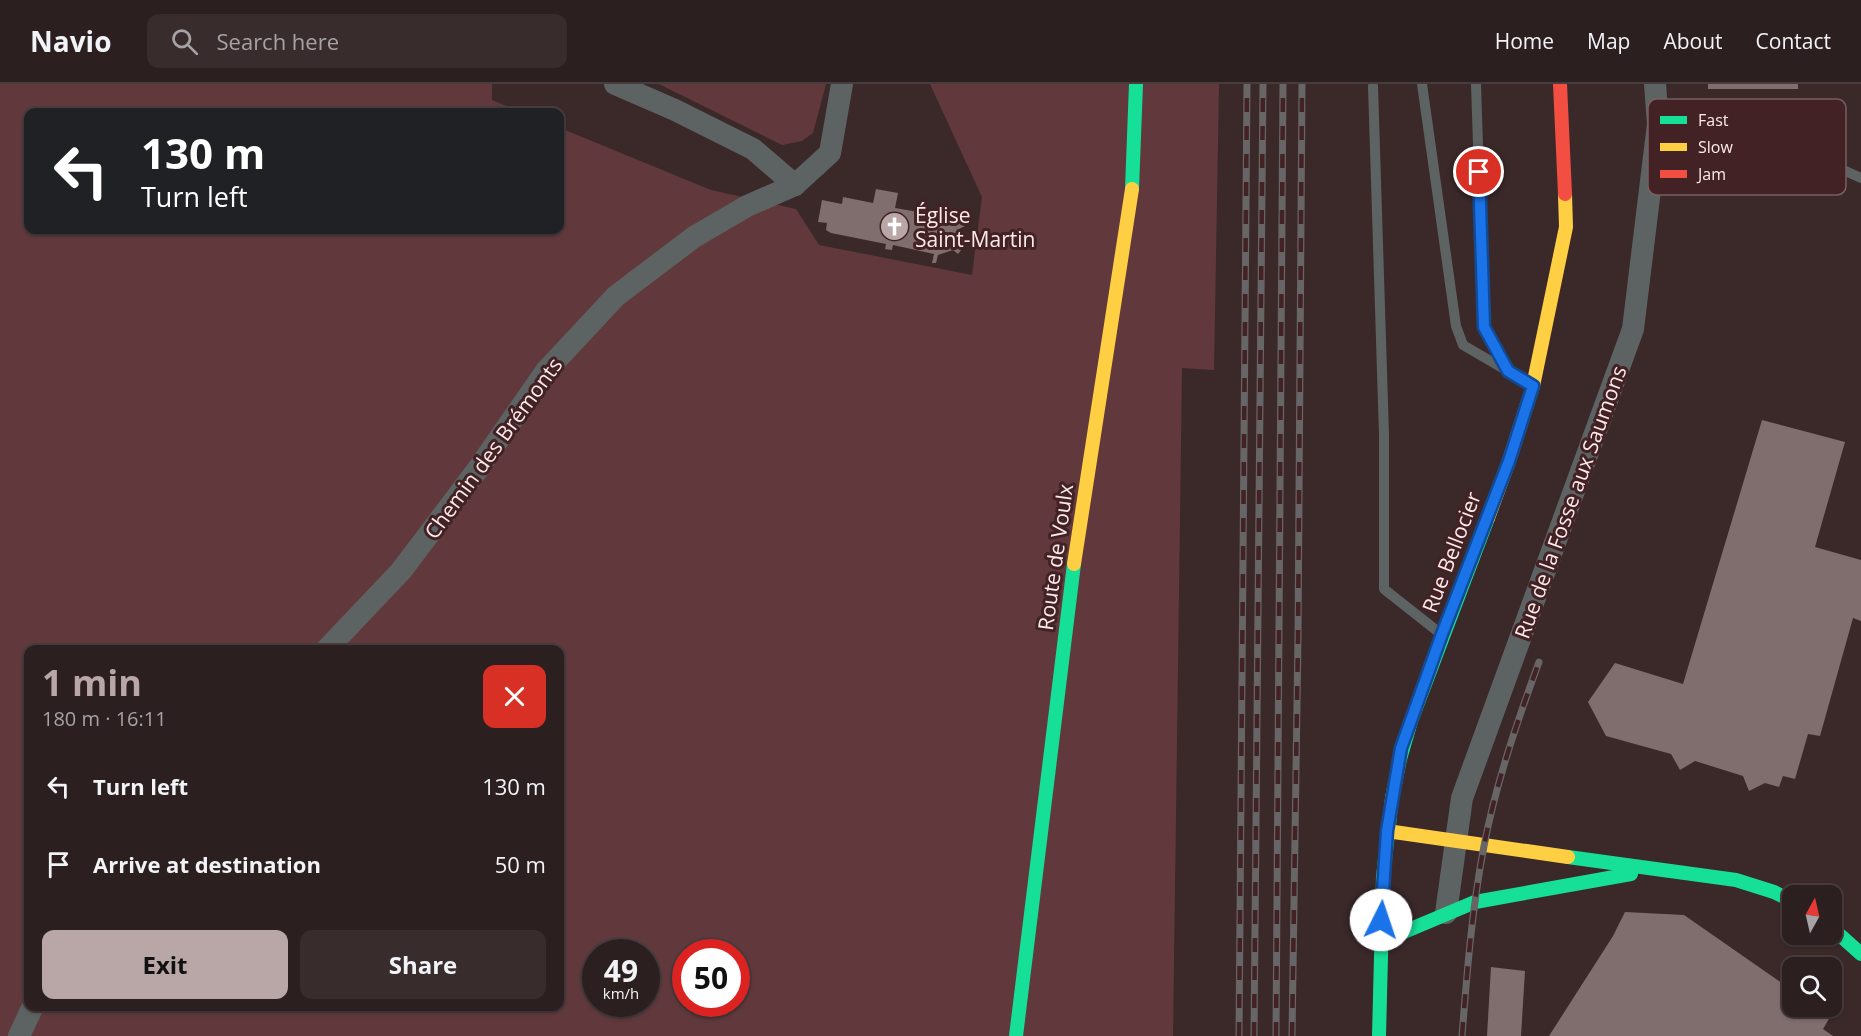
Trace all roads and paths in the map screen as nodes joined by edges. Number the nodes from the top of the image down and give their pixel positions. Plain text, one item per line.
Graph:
1 (615, 84) edge
2 (842, 84) edge
3 (1136, 84) edge
4 (1422, 84) edge
5 (1476, 84) edge
6 (1560, 84) edge
7 (1655, 84) edge
8 (1373, 86) dead end
9 (1656, 99) edge
10 (1846, 171) edge
11 (1861, 178) edge
12 (795, 185) junction
13 (1649, 195) edge
14 (1508, 371) junction
15 (1533, 386) junction
16 (1442, 634) junction
17 (331, 645) edge
18 (1387, 831) junction
19 (1455, 841) junction
20 (1658, 870) junction
21 (1782, 896) edge
22 (1446, 913) junction
23 (1842, 937) edge
24 (1380, 942) junction
25 (1861, 954) edge
26 (31, 1011) edge
27 (19, 1036) edge
28 (1016, 1036) edge
29 (1379, 1036) edge

1 - 12 street
2 - 12 street, Chemin des Brémonts
3 - 28 main road, Route de Voulx
4 - 14 lane
5 - 14 lane
6 - 15 main road, Rue Bellocier
7 - 9 street, Rue de la Fosse aux Saumons
8 - 16 lane
10 - 11 lane
12 - 17 street, Chemin des Brémonts
13 - 19 street, Rue de la Fosse aux Saumons
14 - 15 lane
15 - 16 main road, Rue Bellocier
16 - 18 main road, Rue Bellocier
18 - 19 main road
18 - 24 main road, Rue Bellocier
19 - 20 main road
19 - 22 street, Rue de la Fosse aux Saumons
20 - 21 main road
20 - 22 main road
22 - 24 main road
23 - 25 main road
24 - 29 main road, Rue Bellocier
26 - 27 street

